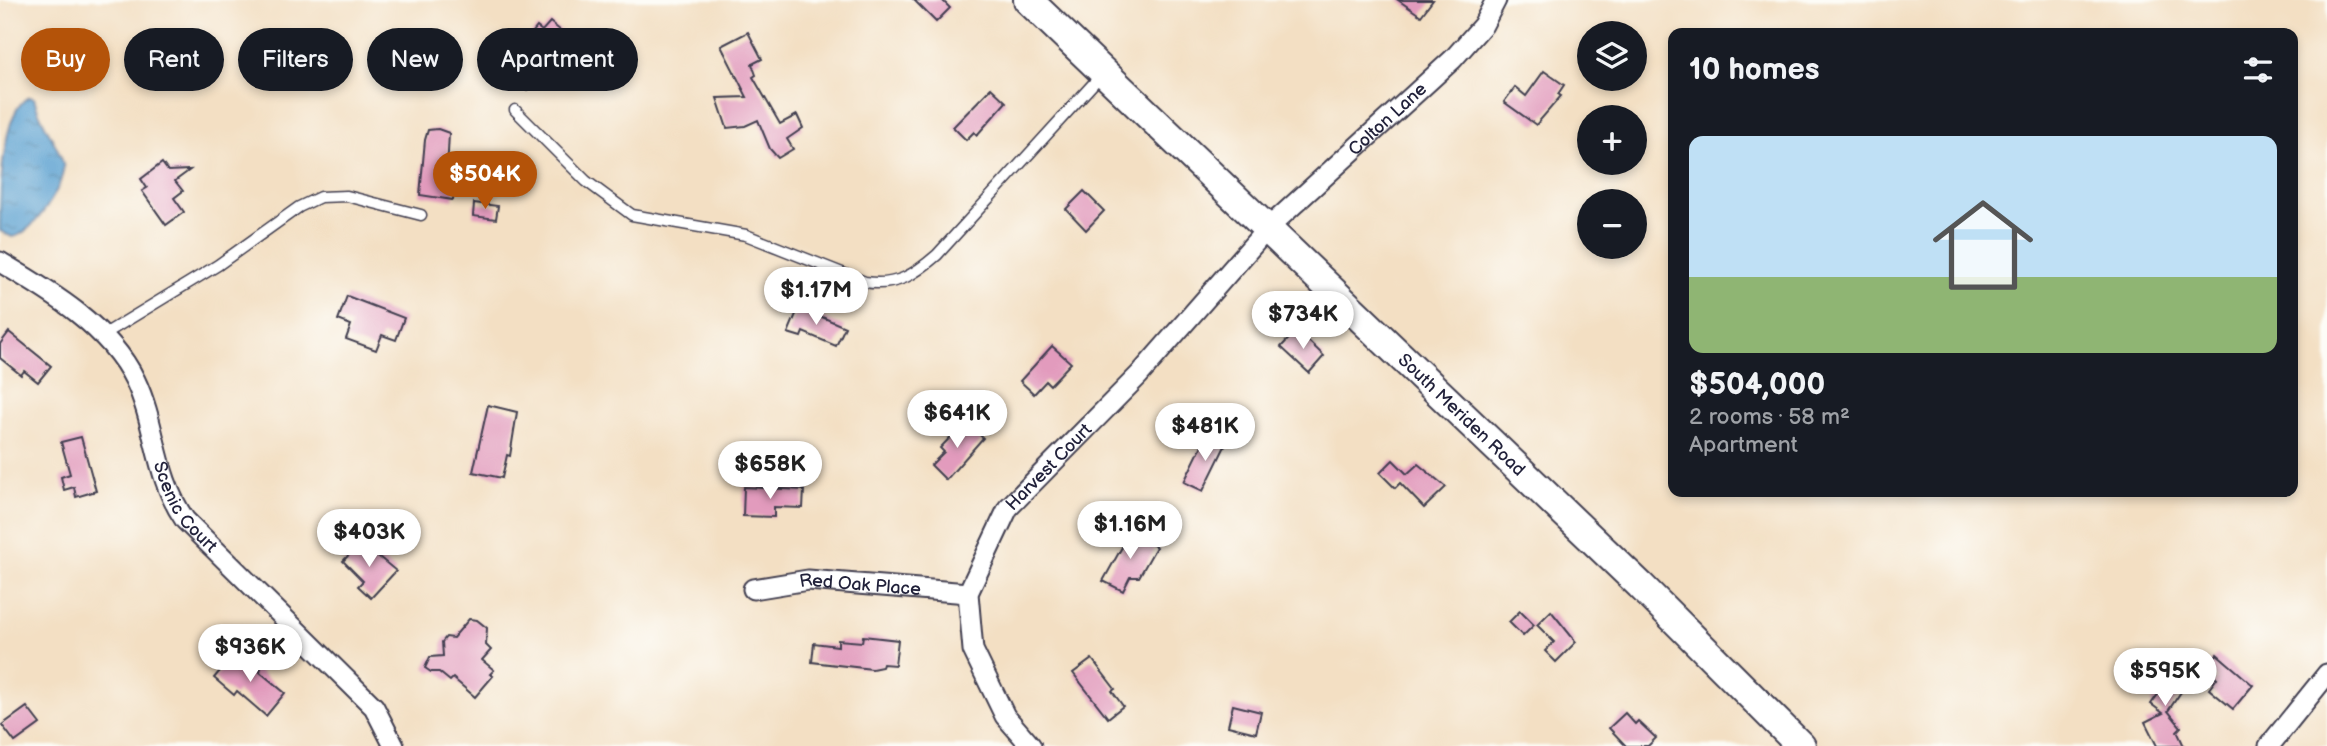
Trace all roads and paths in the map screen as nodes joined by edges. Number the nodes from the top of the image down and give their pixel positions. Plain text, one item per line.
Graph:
1 (1028, 0) edge
2 (1496, 0) edge
3 (1103, 72) junction
4 (515, 110) dead end
5 (421, 215) dead end
6 (1267, 229) junction
7 (0, 261) edge
8 (103, 335) junction
9 (753, 589) dead end
10 (968, 593) junction
11 (2327, 674) edge
12 (394, 746) edge
13 (1031, 746) edge
14 (1801, 746) edge
15 (2269, 746) edge

1 - 3 main road, South Meriden Road
2 - 6 street, Colton Lane
3 - 4 lane
3 - 6 main road, South Meriden Road
5 - 8 lane
6 - 10 street, Harvest Court
6 - 14 main road, South Meriden Road
7 - 8 street, Scenic Court
8 - 12 street, Scenic Court
9 - 10 street, Red Oak Place
10 - 13 street
11 - 15 street

